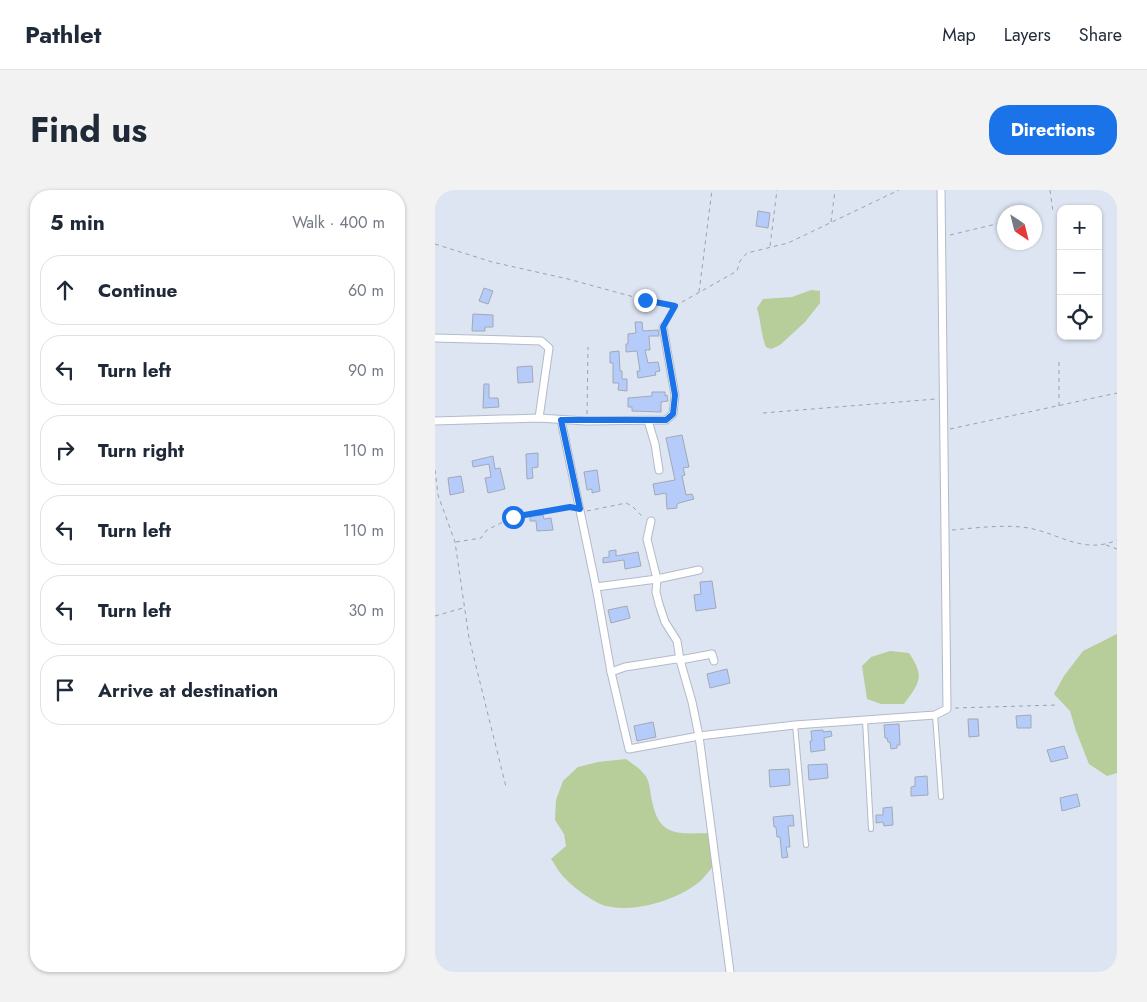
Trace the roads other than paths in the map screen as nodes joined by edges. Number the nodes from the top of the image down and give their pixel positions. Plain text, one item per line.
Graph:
1 (941, 190) edge
2 (663, 327) road end
3 (435, 338) edge
4 (539, 418) junction
5 (561, 420) junction
6 (435, 421) edge
7 (648, 421) junction
8 (659, 470) dead end
9 (651, 522) road end
10 (699, 570) dead end
11 (657, 579) junction
12 (596, 587) junction
13 (680, 660) junction
14 (713, 661) dead end
15 (611, 672) junction
16 (935, 715) junction
17 (865, 720) junction
18 (795, 725) junction
19 (699, 736) junction
20 (941, 797) dead end
21 (871, 829) dead end
22 (807, 845) dead end
23 (730, 972) edge

1 - 16 street
2 - 7 street
3 - 4 street
4 - 5 street
4 - 6 street
5 - 7 street
5 - 12 street
7 - 8 street
9 - 11 street
10 - 11 street
11 - 12 street
11 - 13 street
12 - 15 street
13 - 14 street
13 - 15 street
13 - 19 street
15 - 19 street
16 - 17 street
16 - 20 lane
17 - 18 street
17 - 21 lane
18 - 19 street
18 - 22 lane
19 - 23 street

